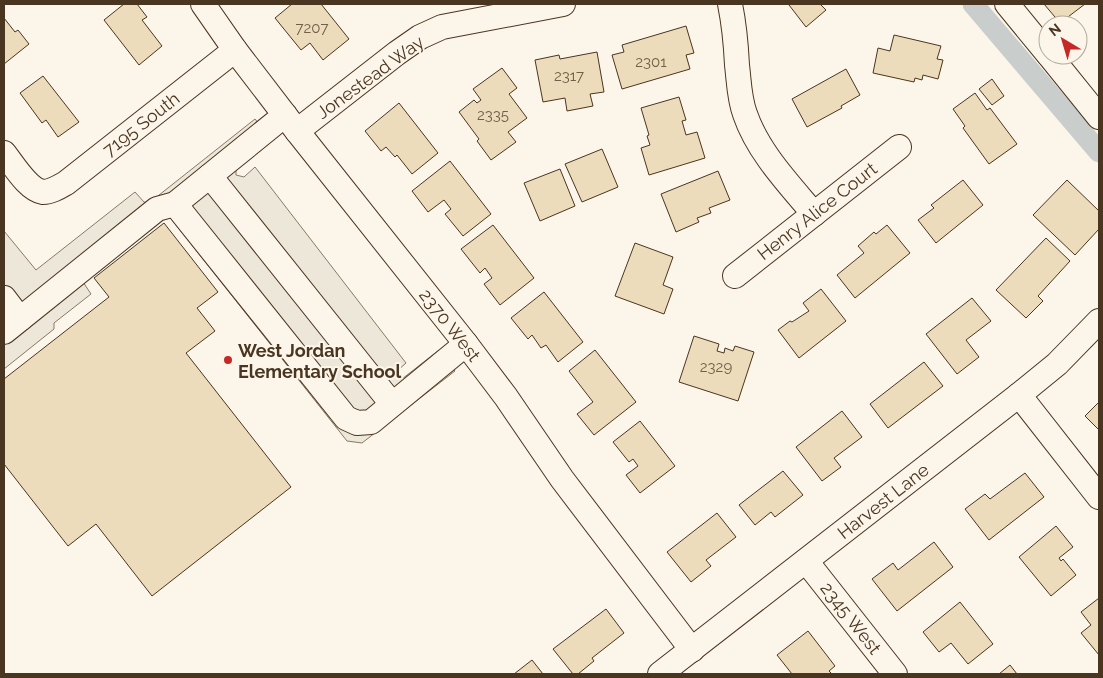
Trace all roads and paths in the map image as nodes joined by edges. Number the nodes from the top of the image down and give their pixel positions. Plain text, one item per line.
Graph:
1 (203, 4) edge
2 (563, 4) edge
3 (730, 4) edge
4 (1007, 4) edge
5 (1038, 42) edge
6 (235, 50) junction
7 (1057, 65) edge
8 (1099, 117) edge
9 (291, 123) junction
10 (899, 147) dead end
11 (4, 153) edge
12 (210, 176) junction
13 (175, 204) junction
14 (814, 214) junction
15 (735, 276) dead end
16 (4, 298) edge
17 (1099, 320) edge
18 (12, 326) edge
19 (466, 344) junction
20 (1019, 395) junction
21 (392, 404) junction
22 (1099, 497) edge
23 (806, 561) junction
24 (692, 650) junction
25 (660, 674) edge
26 (895, 674) edge

1 - 6 street, 2370 West
2 - 9 street, Jonestead Way
3 - 14 street
4 - 5 street
6 - 9 street, 2370 West
6 - 11 street, 7195 South
7 - 8 street
9 - 12 street, Jonestead Way
9 - 19 street, 2370 West
10 - 14 street, Henry Alice Court
12 - 13 street, Jonestead Way
12 - 21 street
13 - 18 street, Jonestead Way
13 - 21 street
14 - 15 street, Henry Alice Court
16 - 18 street
17 - 20 street, Harvest Lane
19 - 21 street
19 - 24 street, 2370 West
20 - 22 street
20 - 23 street, Harvest Lane
23 - 24 street, Harvest Lane
23 - 26 street, 2345 West
24 - 25 street, Harvest Lane

